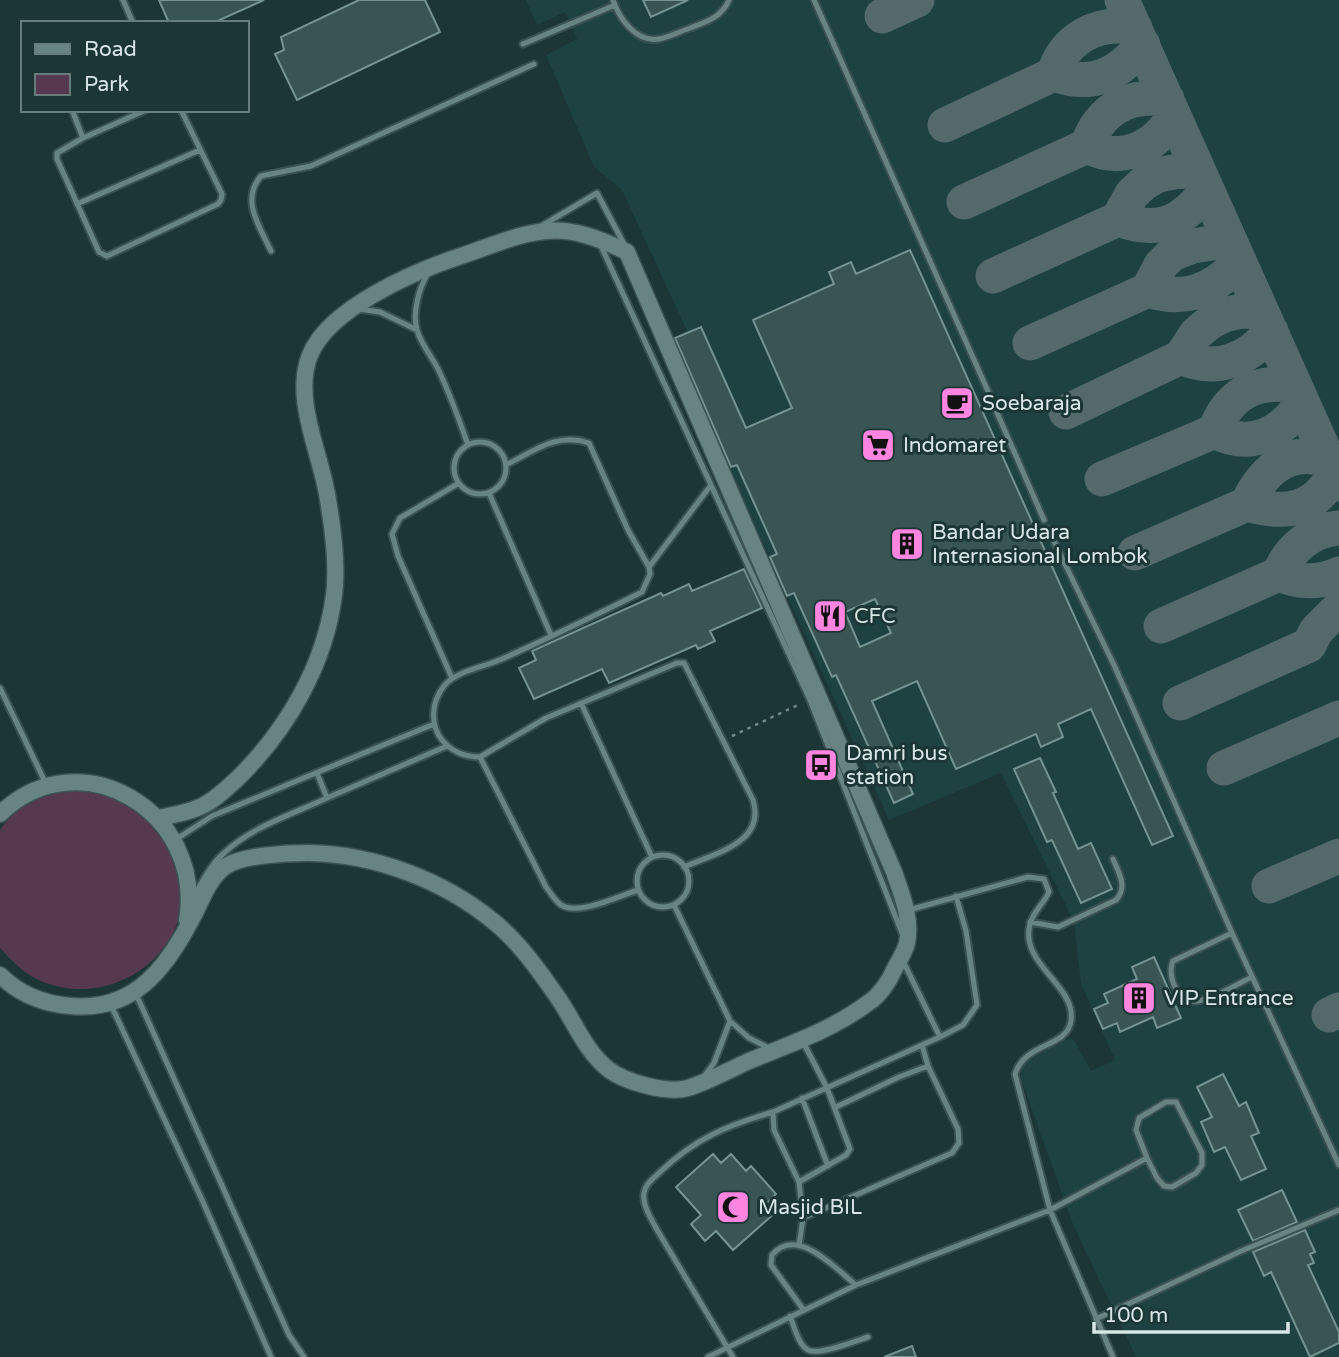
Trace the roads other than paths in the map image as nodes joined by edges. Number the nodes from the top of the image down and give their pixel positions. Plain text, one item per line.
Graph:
1 (123, 0) edge
2 (729, 0) edge
3 (814, 0) edge
4 (614, 2) edge
5 (132, 21) edge
6 (523, 44) dead end
7 (534, 64) dead end
8 (73, 112) edge
9 (142, 112) edge
10 (182, 112) edge
11 (83, 138) junction
12 (200, 150) junction
13 (78, 204) junction
14 (534, 230) junction
15 (597, 237) junction
16 (271, 251) dead end
17 (627, 252) junction
18 (433, 265) junction
19 (352, 309) junction
20 (416, 330) junction
21 (991, 398) dead end
22 (995, 408) dead end
23 (468, 445) junction
24 (506, 465) junction
25 (459, 483) junction
26 (711, 485) junction
27 (489, 493) junction
28 (1044, 520) dead end
29 (1048, 529) dead end
30 (649, 567) junction
31 (551, 635) junction
32 (453, 678) junction
33 (0, 688) edge
34 (581, 703) junction
35 (433, 724) junction
36 (447, 746) junction
37 (480, 757) junction
38 (317, 773) junction
39 (48, 787) junction
40 (327, 798) junction
41 (0, 814) edge
42 (159, 818) junction
43 (175, 840) junction
44 (652, 857) junction
45 (1113, 859) dead end
46 (684, 867) junction
47 (638, 890) junction
48 (956, 896) junction
49 (190, 904) junction
50 (674, 905) junction
51 (907, 910) junction
52 (1030, 922) junction
53 (1232, 933) junction
54 (178, 945) junction
55 (904, 950) junction
56 (0, 975) edge
57 (1252, 977) junction
58 (135, 991) junction
59 (109, 1003) junction
60 (730, 1021) junction
61 (940, 1037) junction
62 (802, 1039) junction
63 (922, 1045) junction
64 (775, 1050) junction
65 (928, 1066) junction
66 (700, 1083) junction
67 (828, 1088) junction
68 (802, 1098) junction
69 (836, 1107) junction
70 (773, 1112) junction
71 (1147, 1158) junction
72 (1339, 1165) edge
73 (828, 1166) junction
74 (799, 1182) junction
75 (1051, 1210) junction
76 (1339, 1210) edge
77 (803, 1218) junction
78 (799, 1246) junction
79 (856, 1285) junction
80 (803, 1309) junction
81 (790, 1316) junction
82 (1096, 1319) junction
83 (868, 1337) dead end
84 (729, 1347) junction
85 (271, 1357) edge
86 (304, 1357) edge
87 (708, 1357) edge
88 (733, 1357) edge
89 (1113, 1357) edge

1 - 5 lane
2 - 4 lane
3 - 21 lane
4 - 6 lane
7 - 16 lane
8 - 11 lane
9 - 11 lane
10 - 12 lane
11 - 13 lane
12 - 13 lane
12 - 13 lane
14 - 15 street
14 - 17 lane
14 - 18 street
15 - 17 street
15 - 26 lane
17 - 51 street
18 - 19 street
18 - 20 lane
19 - 20 lane
19 - 42 street
20 - 23 lane
22 - 28 lane
23 - 24 lane
23 - 25 lane
24 - 27 lane
24 - 30 lane
25 - 27 lane
25 - 32 lane
26 - 30 lane
26 - 55 lane
27 - 31 lane
29 - 53 lane
30 - 31 lane
31 - 32 lane
32 - 35 lane
33 - 39 lane
34 - 37 lane
34 - 44 lane
34 - 46 lane
35 - 36 lane
35 - 38 lane
36 - 37 lane
36 - 40 lane
37 - 47 lane
38 - 40 lane
38 - 43 lane
39 - 41 street
39 - 42 street
40 - 49 lane
42 - 43 street
43 - 49 street
44 - 46 lane
44 - 47 lane
45 - 52 lane
46 - 50 lane
47 - 50 lane
48 - 51 lane
48 - 52 lane
48 - 61 lane
49 - 54 street
50 - 60 lane
51 - 55 street
52 - 75 lane
53 - 57 lane
53 - 57 lane
54 - 58 street
54 - 66 street
55 - 61 lane
55 - 62 street
56 - 59 street
57 - 72 lane
58 - 59 street
58 - 86 lane
59 - 85 lane
60 - 64 lane
60 - 66 lane
61 - 63 lane
62 - 64 street
62 - 67 lane
63 - 65 lane
63 - 67 lane
64 - 66 street
65 - 69 lane
65 - 77 lane
67 - 68 lane
67 - 69 lane
68 - 70 lane
68 - 73 lane
69 - 73 lane
70 - 74 lane
70 - 84 lane
71 - 71 lane
71 - 75 lane
73 - 74 lane
74 - 77 lane
75 - 79 lane
75 - 82 lane
76 - 82 lane
77 - 78 lane
78 - 79 lane
78 - 80 lane
79 - 80 lane
80 - 81 lane
81 - 83 lane
81 - 84 lane
82 - 89 lane
84 - 87 lane
84 - 88 lane

